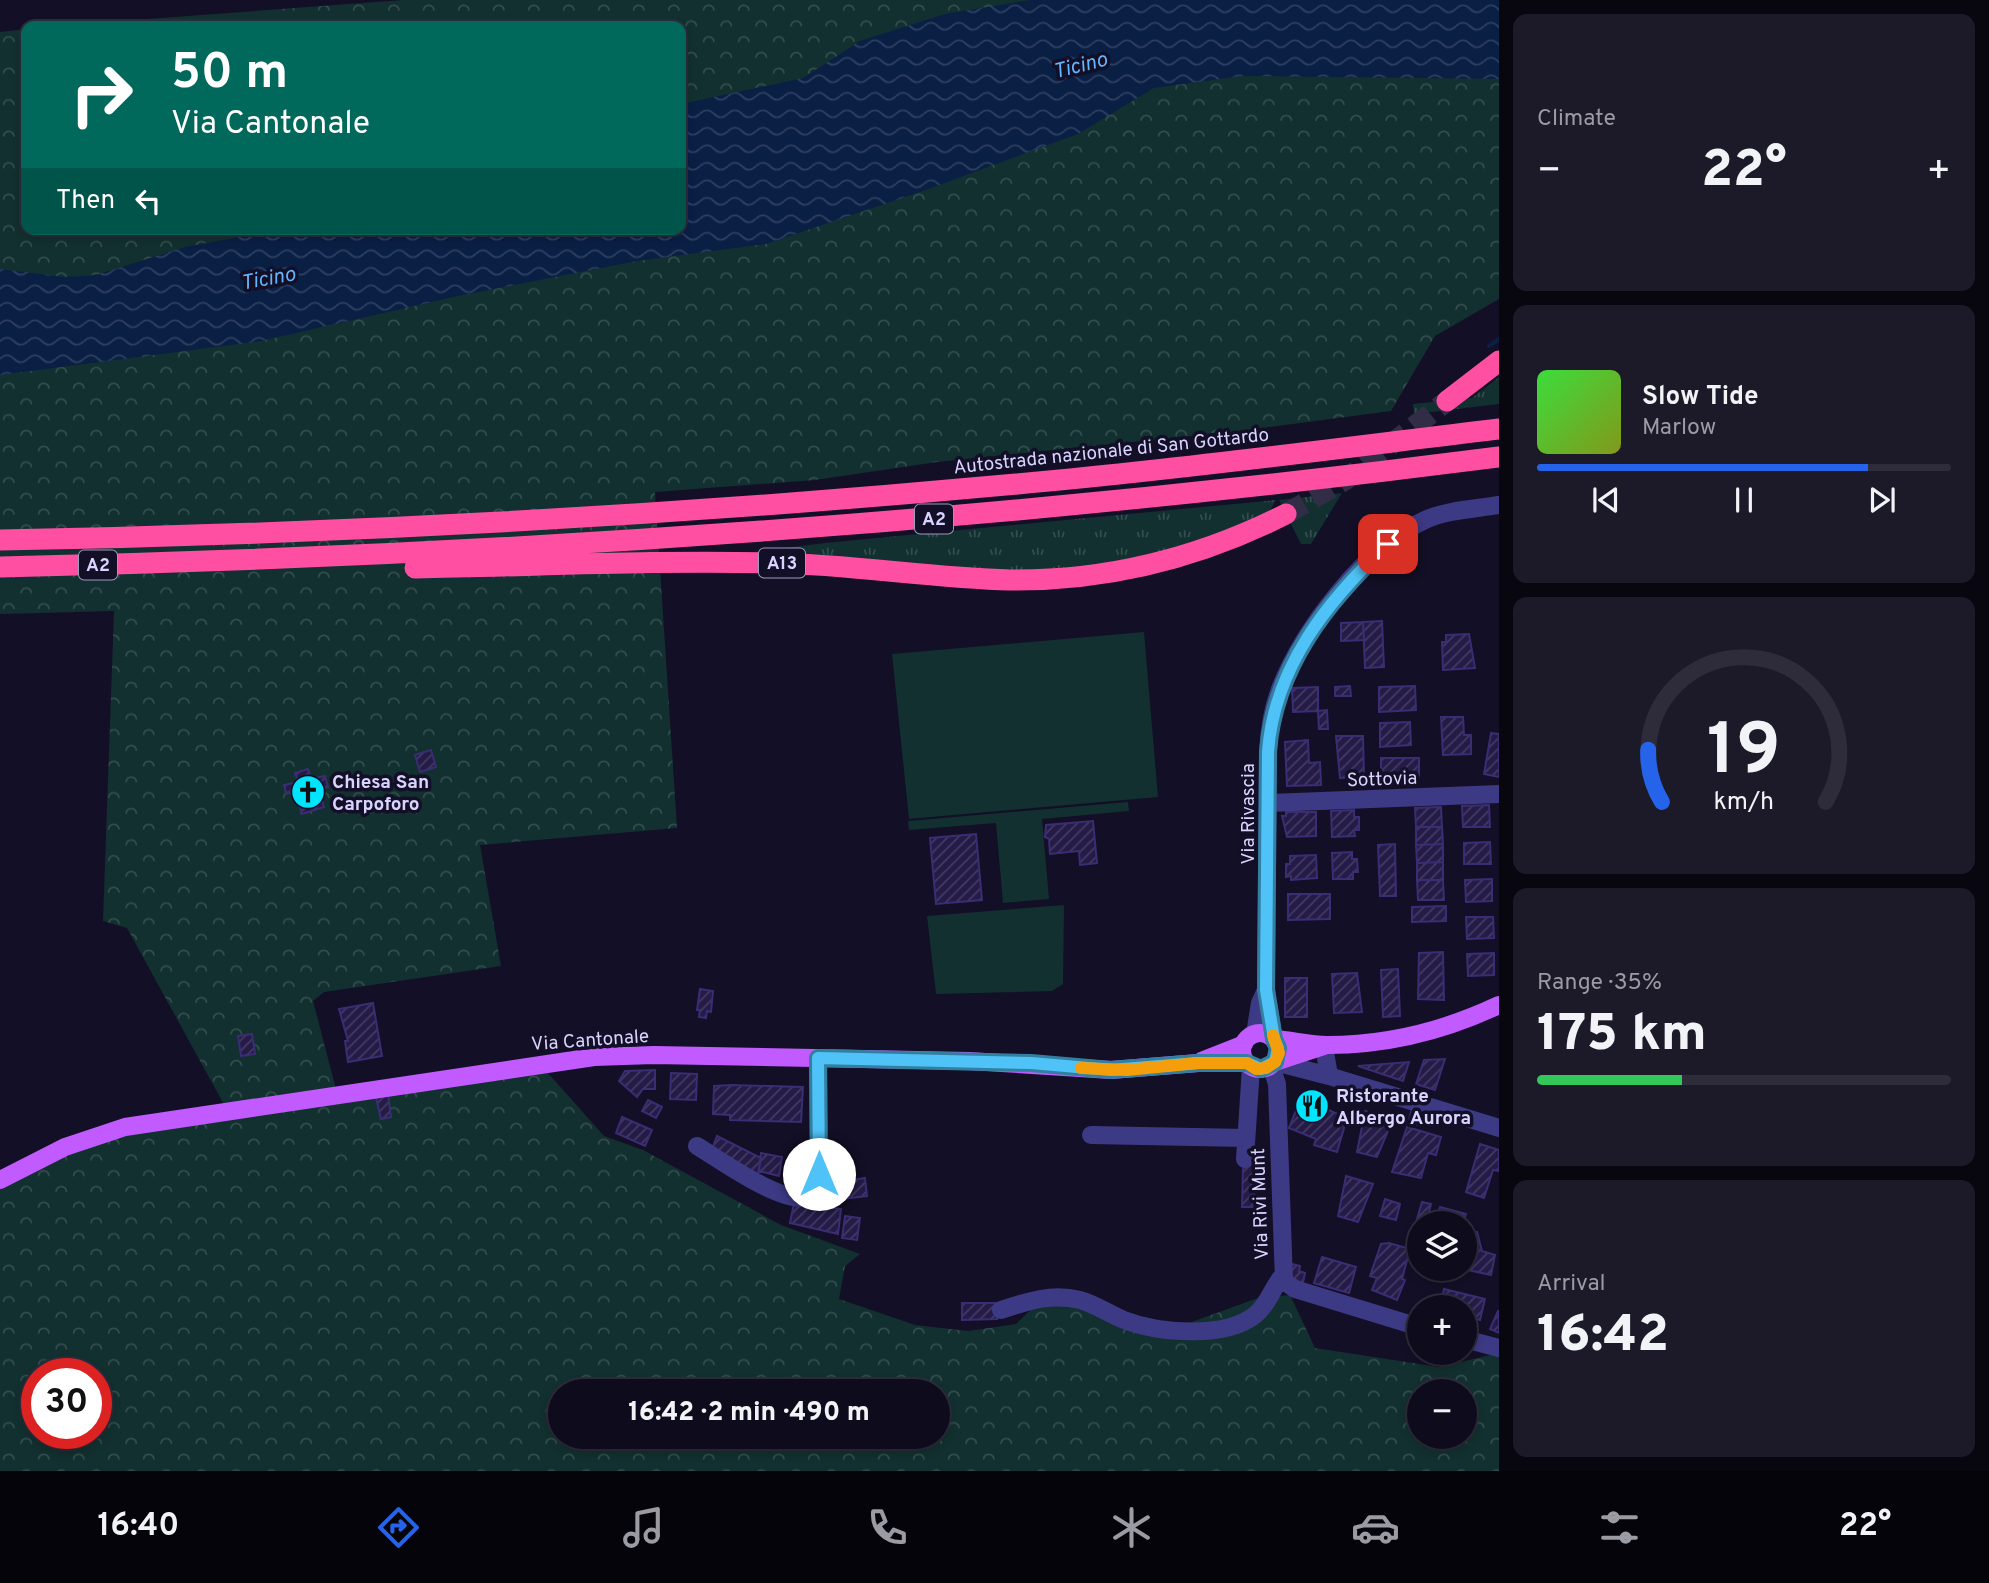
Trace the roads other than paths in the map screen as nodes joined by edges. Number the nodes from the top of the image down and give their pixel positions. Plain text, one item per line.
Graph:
1 (1499, 361) edge
2 (1447, 401) tunnel mouth
3 (1499, 420) edge
4 (1499, 429) edge
5 (1399, 441) junction
6 (1499, 457) edge
7 (1499, 505) edge
8 (1286, 514) tunnel mouth
9 (0, 540) edge
10 (367, 556) junction
11 (0, 567) edge
12 (1499, 794) edge
13 (1268, 803) junction
14 (1266, 990) junction
15 (1499, 1004) edge
16 (1249, 1039) junction
17 (1274, 1039) junction
18 (1324, 1046) junction
19 (818, 1058) junction
20 (1198, 1063) junction
21 (1273, 1064) junction
22 (1249, 1065) junction
23 (1329, 1076) junction
24 (1499, 1128) edge
25 (1091, 1135) dead end
26 (1246, 1138) junction
27 (696, 1146) dead end
28 (1245, 1158) dead end
29 (0, 1180) edge
30 (1283, 1275) junction
31 (1001, 1310) dead end
32 (1407, 1322) edge
33 (1477, 1342) edge
34 (1499, 1348) edge

1 - 2 highway
3 - 5 highway, A2
4 - 5 highway, A2
5 - 9 highway, Autostrada nazionale di San Gottardo / A2
6 - 10 highway, A2
7 - 13 street, Via Rivascia
8 - 10 highway, A13
10 - 11 highway, A2
12 - 13 street, Sottovia
13 - 14 street, Via Rivascia
14 - 16 street, Via Rivascia
14 - 17 street, Via Rivascia
15 - 18 main road
16 - 17 main road
16 - 20 main road, Via Cantonale
16 - 22 main road
17 - 18 main road
17 - 21 main road
18 - 21 main road
18 - 23 street
19 - 20 main road, Via Cantonale
19 - 27 street
19 - 29 main road, Via Cantonale
20 - 22 main road, Via Cantonale
21 - 22 main road
21 - 23 street
21 - 30 street, Via Rivi Munt
22 - 26 street
23 - 24 street
25 - 26 street
26 - 28 street
30 - 31 street
30 - 32 street, Via Rivi Munt
33 - 34 street

